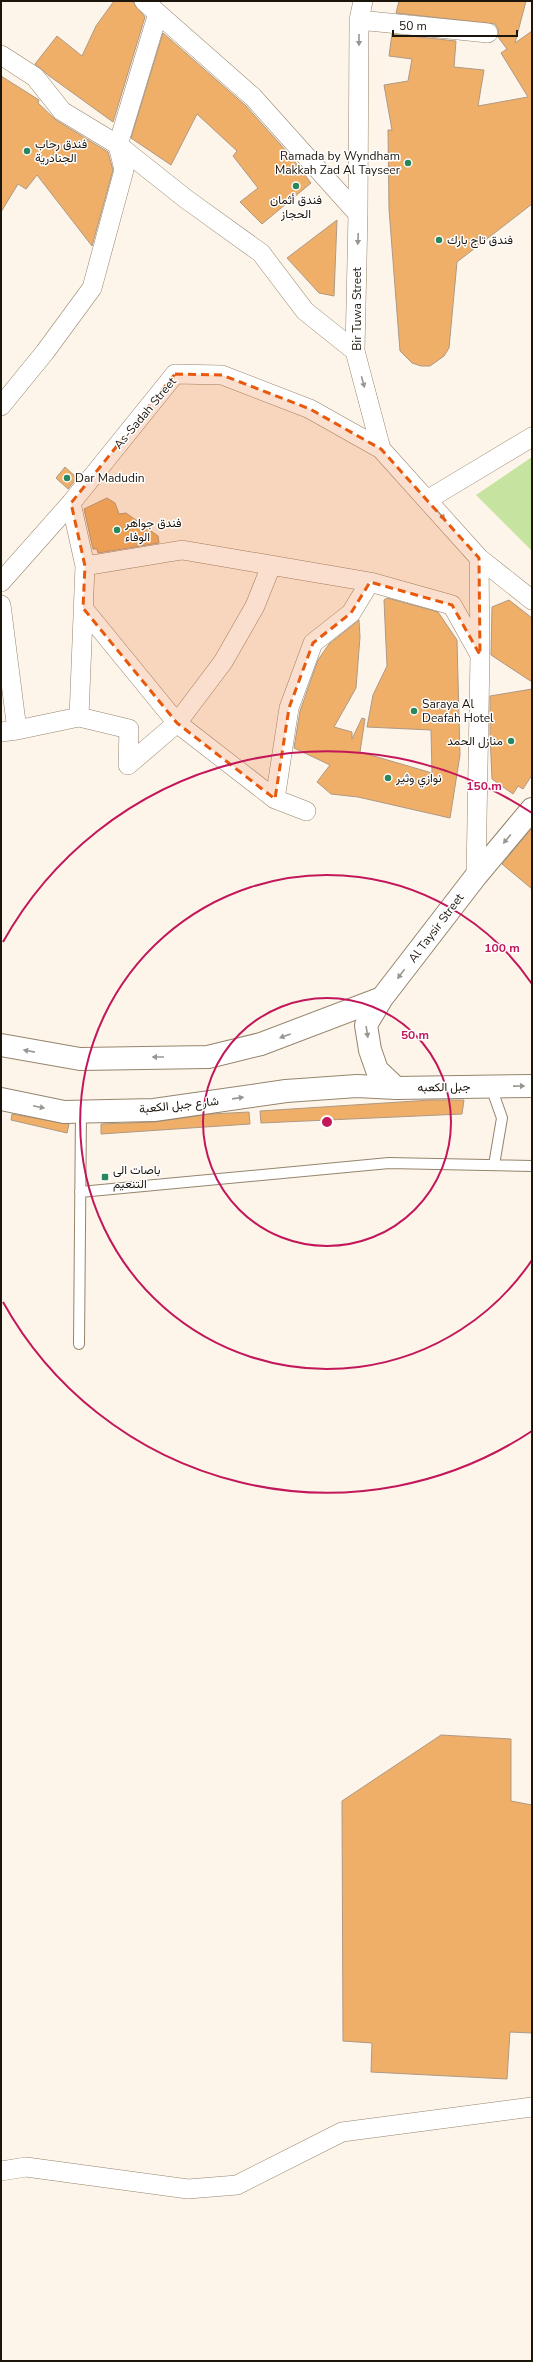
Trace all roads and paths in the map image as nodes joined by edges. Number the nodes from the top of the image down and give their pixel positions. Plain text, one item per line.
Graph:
1 (144, 1) edge
2 (363, 1) edge
3 (158, 14) junction
4 (359, 20) junction
5 (488, 33) dead end
6 (1, 55) edge
7 (118, 145) junction
8 (358, 214) junction
9 (355, 351) junction
10 (1, 406) edge
11 (532, 438) edge
12 (381, 449) junction
13 (427, 500) junction
14 (71, 503) junction
15 (479, 558) junction
16 (85, 566) junction
17 (271, 566) junction
18 (1, 582) edge
19 (370, 582) junction
20 (532, 600) edge
21 (1, 605) edge
22 (83, 608) junction
23 (480, 655) junction
24 (79, 718) junction
25 (177, 723) junction
26 (9, 731) edge
27 (274, 799) junction
28 (532, 809) edge
29 (306, 812) dead end
30 (476, 876) junction
31 (382, 998) junction
32 (1, 1045) edge
33 (357, 1086) joint
34 (532, 1086) edge
35 (491, 1087) junction
36 (396, 1088) junction
37 (1, 1099) edge
38 (81, 1112) junction
39 (494, 1165) junction
40 (532, 1166) edge
41 (80, 1192) junction
42 (79, 1344) dead end
43 (532, 2107) edge
44 (1, 2171) edge

1 - 3 street
2 - 4 street, Bir Tuwa Street
3 - 7 street
3 - 8 street
4 - 5 street
4 -> 8 street, Bir Tuwa Street
6 - 7 street
7 - 9 street
7 - 10 street
8 -> 9 street, Bir Tuwa Street
9 -> 12 street, Bir Tuwa Street
11 - 13 street
12 - 13 street, Bir Tuwa Street
12 - 14 street, As-Sadah Street
13 -> 15 street, Bir Tuwa Street
14 - 16 street
14 - 18 street, As-Sadah Street
15 - 20 street, Bir Tuwa Street
15 - 23 street
16 - 17 street
16 - 22 street
17 - 19 street
17 - 25 street
19 - 23 street
19 - 27 street
21 - 26 street
22 - 24 street
22 - 25 street
23 - 30 street
24 - 25 street
24 - 26 street
25 - 27 street
27 - 29 street
28 -> 30 highway, Al Taysir Street
30 -> 31 highway, Al Taysir Street
31 -> 32 highway
31 -> 36 highway, Al Taysir Street
33 - 36 highway, جبل الكعبه
38 -> 33 highway, شارع جبل الكعبة
35 -> 34 highway, جبل الكعبه
35 - 36 highway, جبل الكعبه
35 - 39 lane
37 -> 38 highway, شارع جبل الكعبة
38 - 41 lane
39 - 40 lane
39 - 41 lane
41 - 42 lane
43 - 44 street

